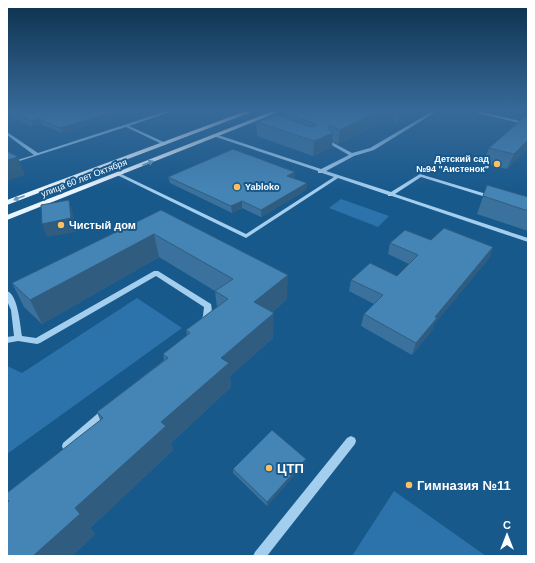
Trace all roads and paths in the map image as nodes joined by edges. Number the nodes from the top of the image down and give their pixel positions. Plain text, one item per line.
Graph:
1 (13, 137) edge
2 (90, 137) edge
3 (150, 137) edge
4 (183, 137) edge
5 (214, 137) edge
6 (221, 137) edge
7 (392, 137) edge
8 (329, 142) edge
9 (165, 144) junction
10 (36, 154) junction
11 (352, 155) junction
12 (7, 164) edge
13 (320, 172) junction
14 (117, 174) junction
15 (337, 177) junction
16 (390, 195) junction
17 (499, 199) edge
18 (7, 203) edge
19 (7, 218) edge
20 (528, 240) edge
21 (7, 293) edge
22 (200, 327) edge
23 (18, 338) junction
24 (7, 340) edge
25 (116, 404) edge
26 (351, 441) dead end
27 (63, 451) edge
28 (259, 556) edge

1 - 10 lane
2 - 10 lane
3 - 9 lane
4 - 9 main road, улица 60 лет Октября
14 -> 5 main road, улица 60 лет Октября
6 - 13 lane
7 - 11 lane
8 - 11 lane
9 -> 18 main road, улица 60 лет Октября
10 - 12 lane
11 - 13 lane
13 - 15 lane
14 - 15 lane
14 - 19 main road, улица 60 лет Октября
15 - 16 lane
16 - 17 lane
16 - 20 lane
21 - 23 lane
22 - 23 lane
23 - 24 lane
25 - 27 lane
26 - 28 lane

